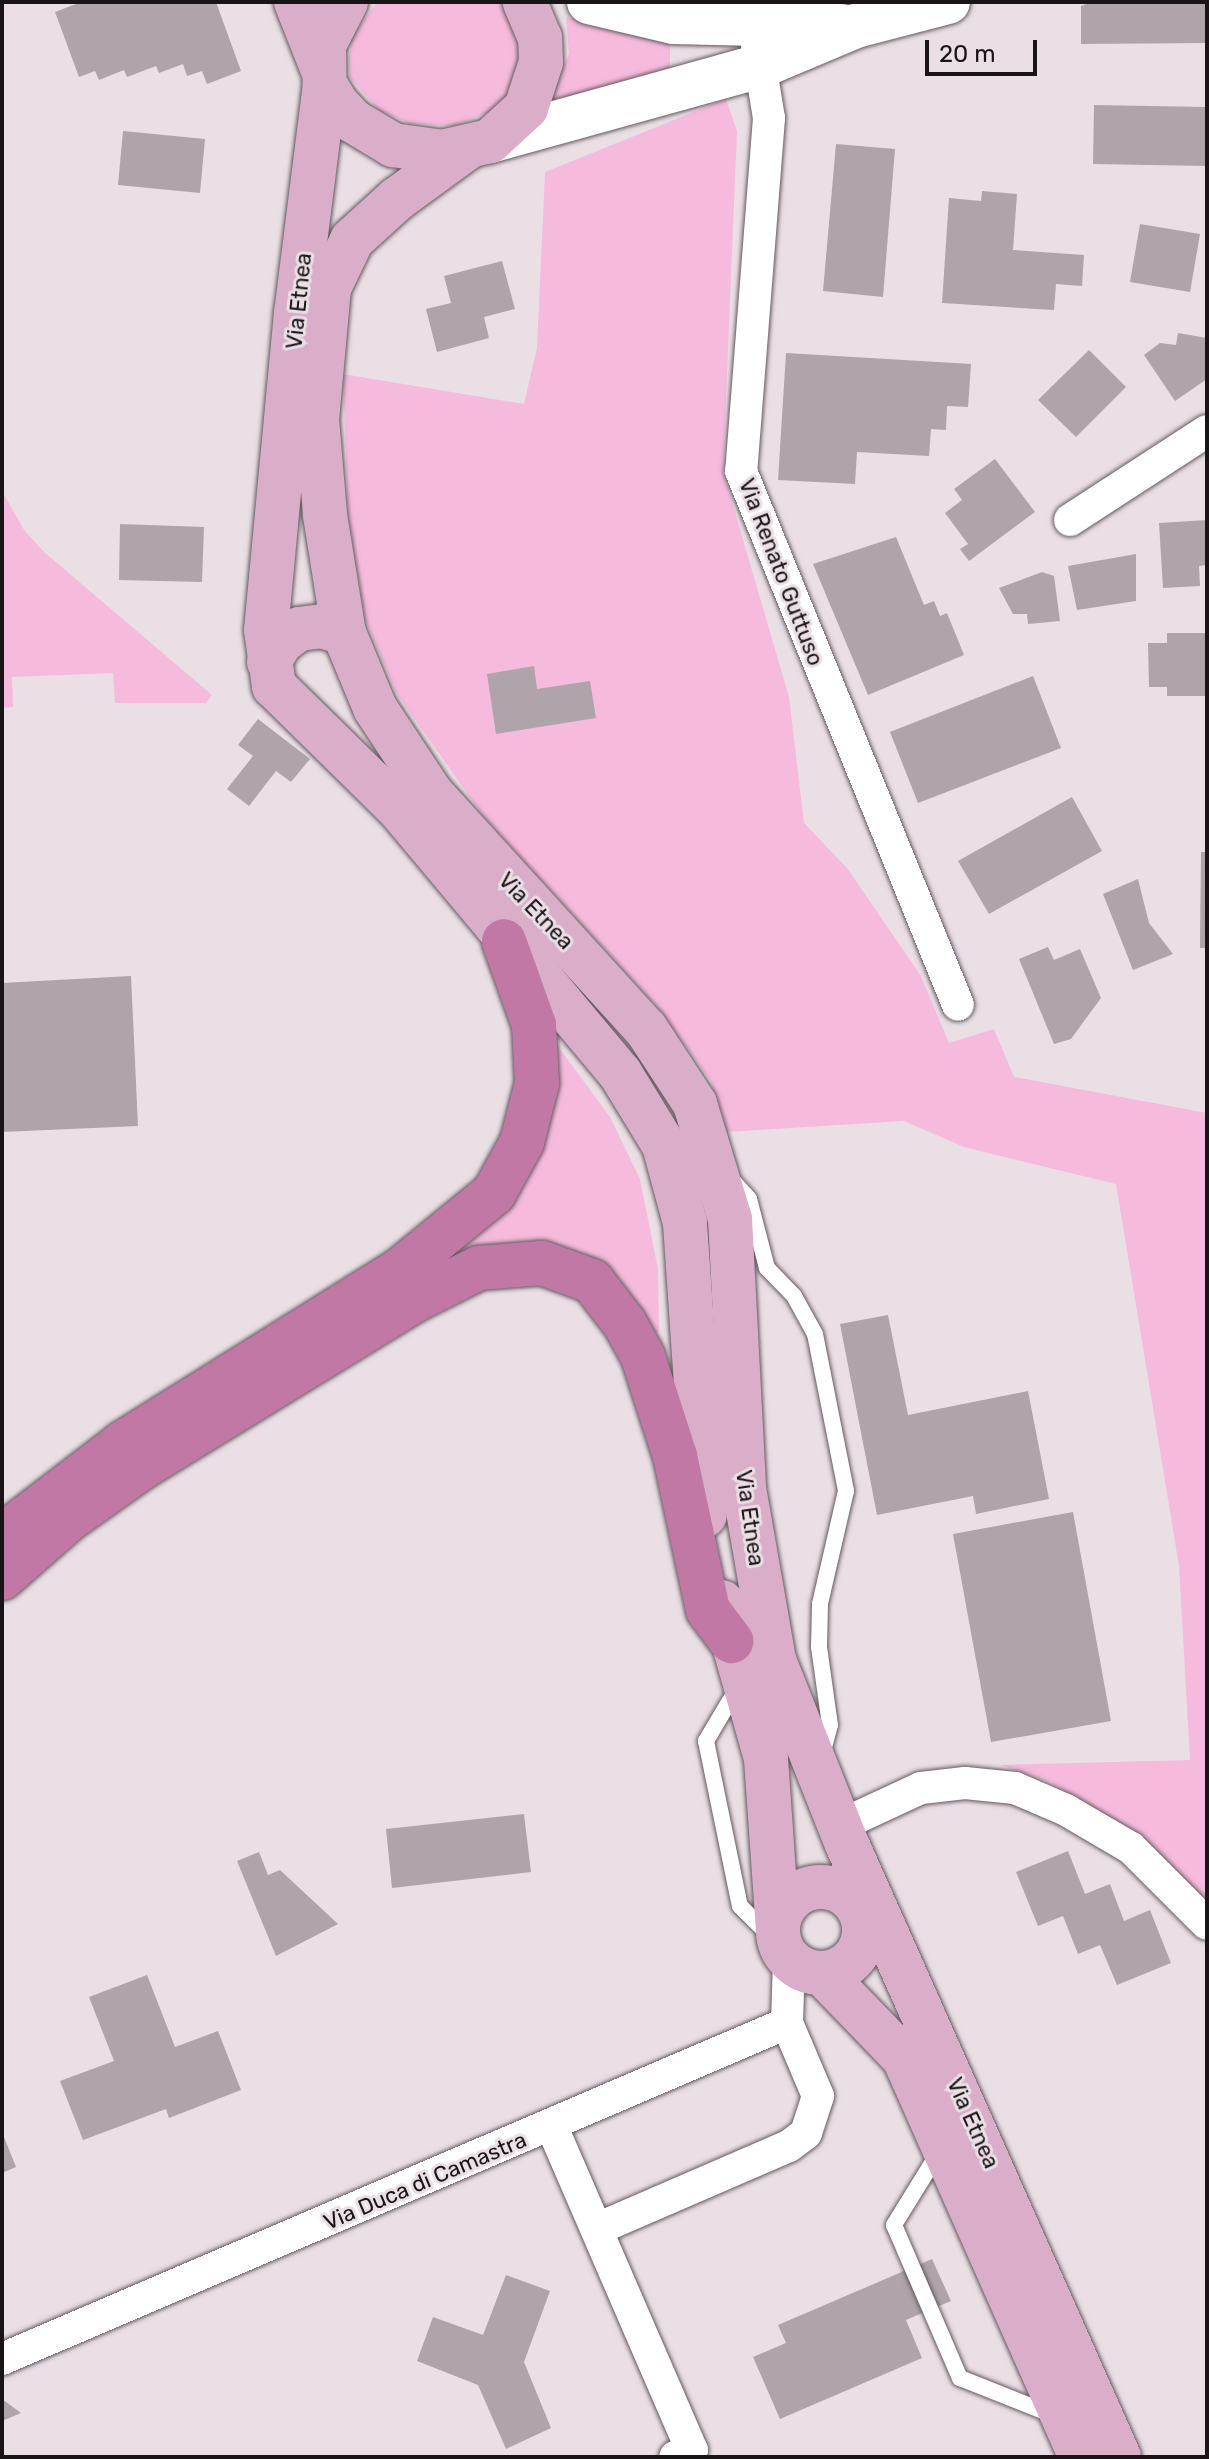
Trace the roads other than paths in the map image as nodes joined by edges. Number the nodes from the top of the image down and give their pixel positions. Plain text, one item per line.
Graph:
1 (296, 2) edge
2 (346, 2) edge
3 (525, 2) edge
4 (589, 2) edge
5 (948, 2) edge
6 (673, 22) junction
7 (753, 23) junction
8 (856, 26) junction
9 (761, 66) junction
10 (324, 76) junction
11 (677, 89) junction
12 (478, 144) junction
13 (1207, 431) edge
14 (1070, 520) dead end
15 (344, 633) junction
16 (269, 662) junction
17 (504, 941) junction
18 (958, 1005) dead end
19 (716, 1161) junction
20 (2, 1536) edge
21 (2, 1578) edge
22 (737, 1660) junction
23 (818, 1767) junction
24 (844, 1834) junction
25 (861, 1914) junction
26 (1207, 1924) edge
27 (895, 1944) junction
28 (793, 1953) junction
29 (787, 2023) junction
30 (552, 2127) junction
31 (944, 2143) junction
32 (597, 2229) junction
33 (2, 2359) edge
34 (1074, 2439) edge
35 (675, 2457) edge
36 (1119, 2457) edge

1 - 10 main road, Via Etnea
2 - 10 main road
3 - 12 main road, Via Etnea
4 - 6 main road
5 - 8 main road
6 - 7 main road
6 - 11 main road
7 - 8 main road
7 - 9 street, Via Renato Guttuso
8 - 9 main road
9 - 11 main road
9 - 18 street, Via Renato Guttuso
10 - 12 main road
10 - 16 main road, Via Etnea
11 - 12 main road
12 - 15 main road, Via Etnea
13 - 14 street
15 - 16 main road
15 - 19 main road, Via Etnea
16 - 17 main road, Via Etnea
17 - 20 highway
17 - 22 main road, Via Etnea
19 - 23 main road, Via Etnea
19 - 23 lane
21 - 22 highway
22 - 28 main road, Via Etnea
23 - 24 main road, Via Etnea
24 - 25 main road
24 - 26 street
24 - 27 main road, Via Etnea
25 - 27 main road
25 - 28 main road
25 - 28 main road
27 - 36 main road, Via Etnea
28 - 29 street
28 - 31 main road, Via Etnea
29 - 30 street, Via Duca di Camastra
29 - 32 street
30 - 32 street
30 - 33 street, Via Duca di Camastra
31 - 34 main road, Via Etnea
31 - 34 lane
32 - 35 street

